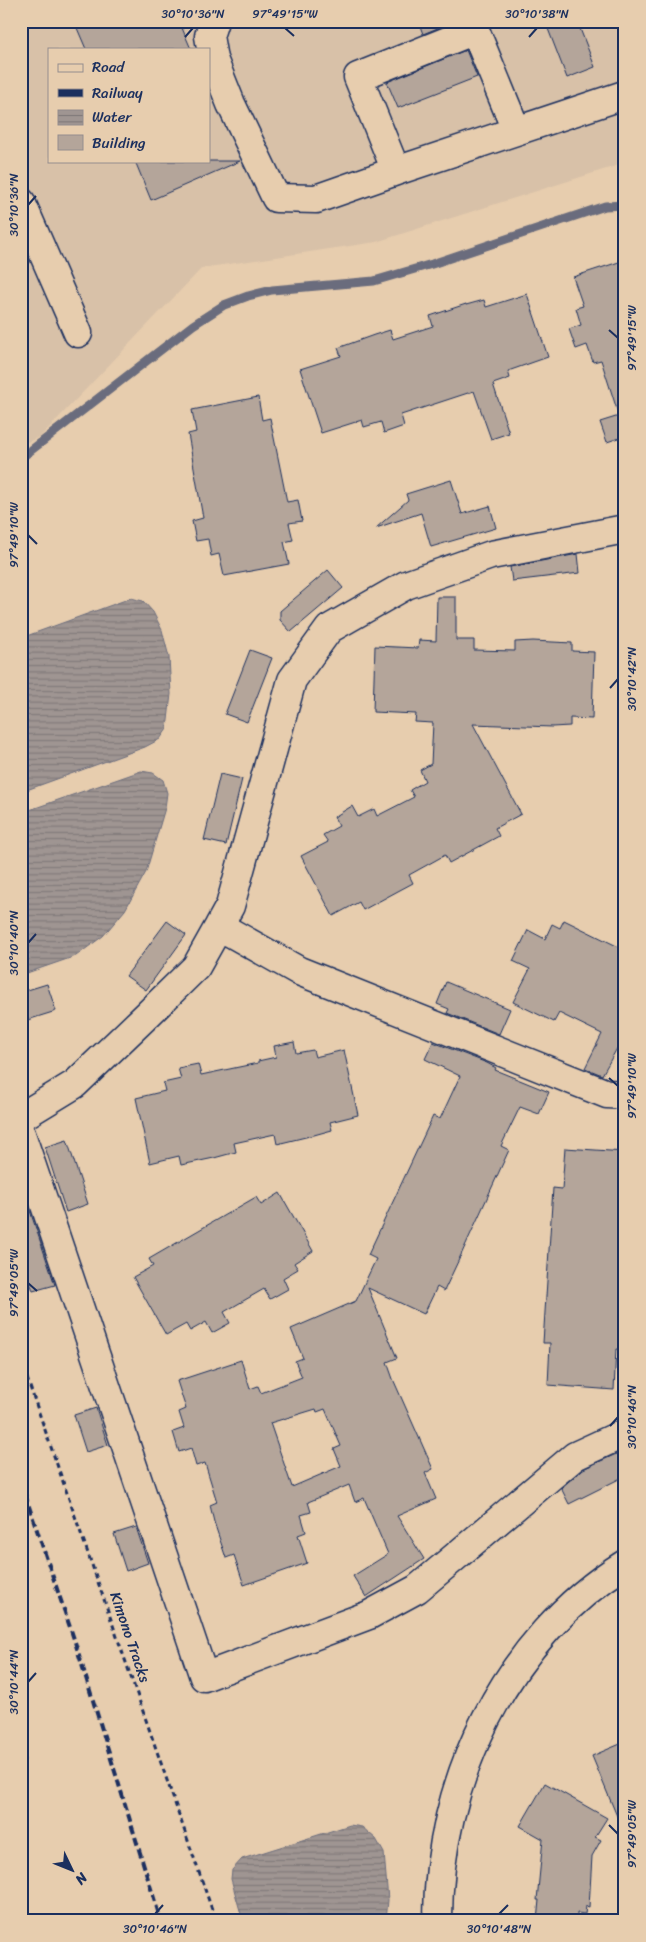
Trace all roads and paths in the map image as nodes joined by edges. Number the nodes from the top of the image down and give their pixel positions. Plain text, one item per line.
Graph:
1 (214, 21) edge
2 (624, 95) edge
3 (516, 130) junction
4 (396, 171) junction
5 (21, 202) edge
6 (78, 333) dead end
7 (625, 529) edge
8 (219, 926) junction
9 (625, 1095) edge
10 (21, 1117) edge
11 (21, 1134) edge
12 (21, 1361) edge
13 (625, 1433) edge
14 (625, 1564) edge
15 (216, 1921) edge
16 (438, 1921) edge

1 - 4 street
2 - 3 street
3 - 4 street
3 - 4 street
5 - 6 street
7 - 8 street
8 - 9 street
8 - 10 street
11 - 13 street
12 - 15 path, Kimono Tracks
14 - 16 street

